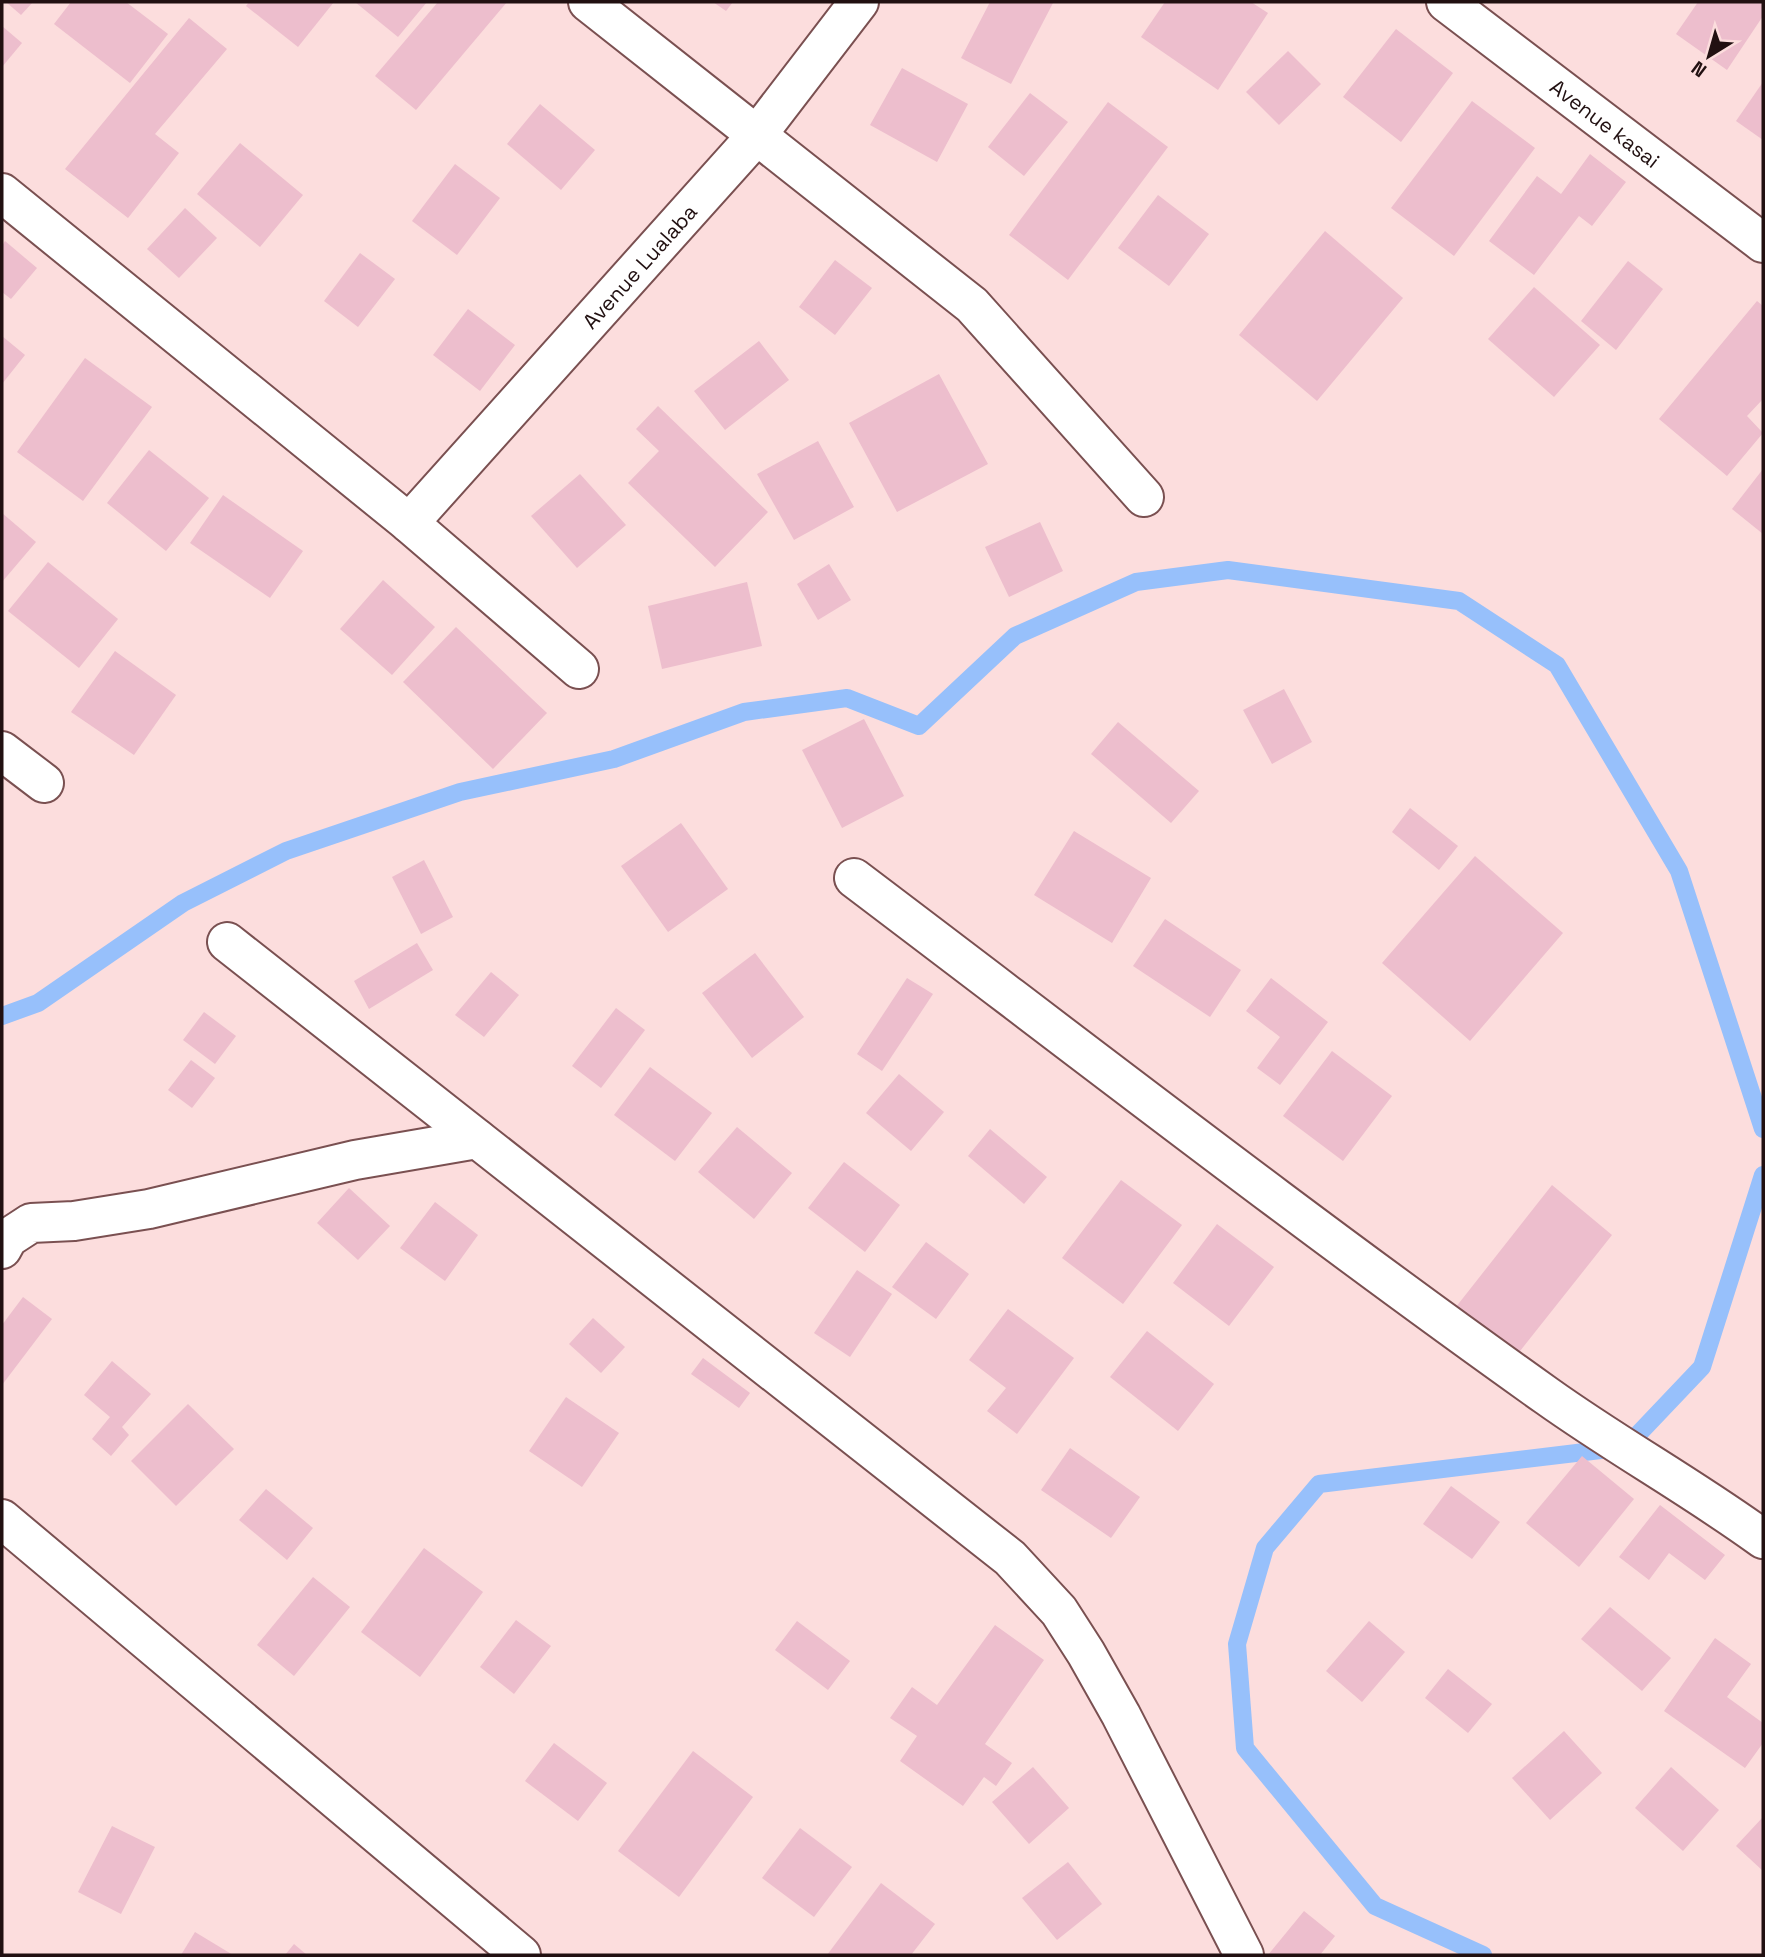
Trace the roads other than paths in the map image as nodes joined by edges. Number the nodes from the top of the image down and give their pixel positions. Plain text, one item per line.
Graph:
1 (588, 2) edge
2 (859, 2) edge
3 (1446, 2) edge
4 (757, 135) junction
5 (2, 193) edge
6 (1763, 243) edge
7 (1144, 497) dead end
8 (409, 523) junction
9 (579, 669) dead end
10 (2, 751) edge
11 (44, 783) dead end
12 (854, 878) dead end
13 (227, 942) dead end
14 (477, 1139) junction
15 (2, 1249) edge
16 (2, 1519) edge
17 (1763, 1539) edge
18 (522, 1955) edge
19 (1244, 1955) edge

1 - 4 street
2 - 4 street, Avenue Lualaba
3 - 6 street, Avenue kasai
4 - 7 street
4 - 8 street, Avenue Lualaba
5 - 8 street
8 - 9 street
10 - 11 street
12 - 17 street
13 - 14 street
14 - 15 street
14 - 19 street
16 - 18 street

